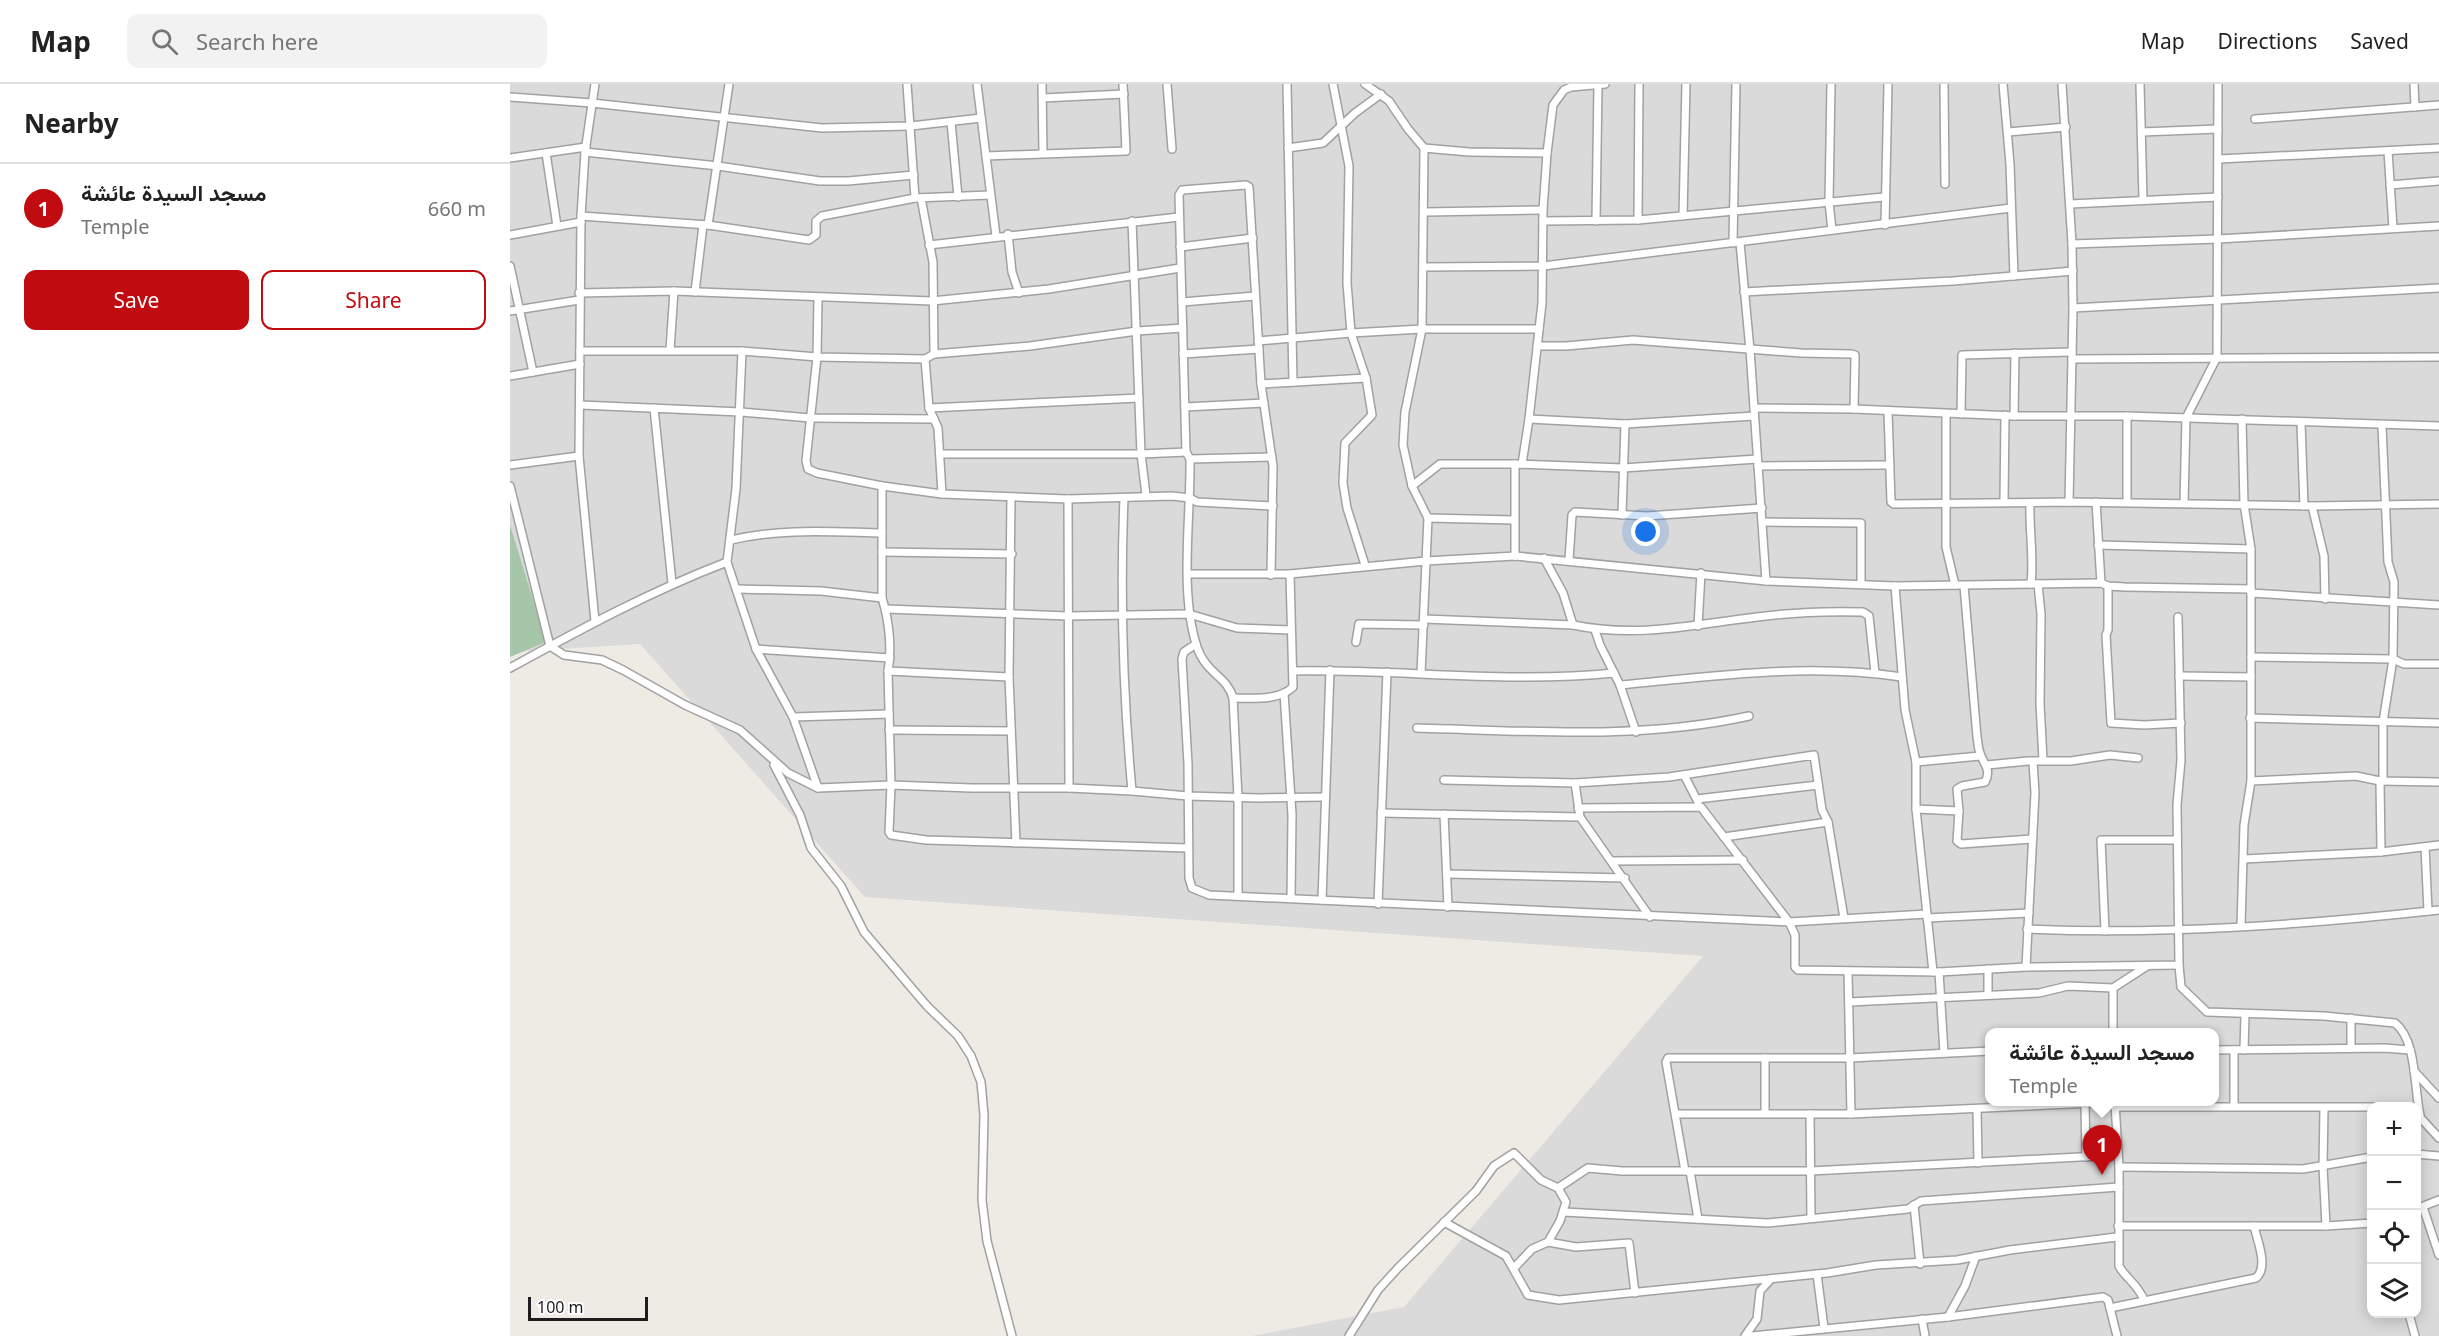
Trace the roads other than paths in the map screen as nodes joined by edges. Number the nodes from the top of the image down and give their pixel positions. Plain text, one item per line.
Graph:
1 (595, 84) edge
2 (729, 84) edge
3 (907, 84) edge
4 (977, 84) edge
5 (1042, 84) edge
6 (1123, 84) edge
7 (1167, 84) edge
8 (1287, 84) edge
9 (1333, 84) edge
10 (1365, 84) edge
11 (1598, 84) edge
12 (1605, 84) edge
13 (1639, 84) edge
14 (1686, 84) edge
15 (1736, 84) edge
16 (1831, 84) edge
17 (1888, 84) edge
18 (1944, 84) edge
19 (2003, 84) edge
20 (2062, 84) edge
21 (2140, 84) edge
22 (2218, 84) edge
23 (2414, 84) edge
24 (1124, 94) junction
25 (1382, 94) junction
26 (510, 97) edge
27 (1042, 98) junction
28 (592, 103) junction
29 (2439, 105) edge
30 (2415, 107) junction
31 (724, 118) junction
32 (981, 118) junction
33 (2255, 119) dead end
34 (951, 122) junction
35 (1342, 125) junction
36 (910, 126) junction
37 (2066, 127) junction
38 (2218, 129) junction
39 (2008, 132) junction
40 (2142, 132) junction
41 (2439, 147) edge
42 (1288, 148) junction
43 (1424, 148) junction
44 (586, 149) junction
45 (1172, 149) dead end
46 (2388, 152) junction
47 (546, 153) junction
48 (1043, 153) junction
49 (1547, 153) junction
50 (986, 156) junction
51 (510, 158) edge
52 (2219, 159) junction
53 (718, 166) junction
54 (914, 175) junction
55 (2439, 181) edge
56 (1945, 184) dead end
57 (2390, 185) junction
58 (990, 195) junction
59 (1884, 196) junction
60 (918, 198) junction
61 (958, 198) junction
62 (2218, 198) junction
63 (2143, 199) junction
64 (1829, 202) junction
65 (2070, 204) junction
66 (2011, 208) junction
67 (1543, 210) junction
68 (1733, 210) junction
69 (1425, 212) junction
70 (1683, 216) junction
71 (1179, 217) junction
72 (581, 219) junction
73 (1638, 220) junction
74 (1132, 221) junction
75 (1543, 221) junction
76 (1596, 221) junction
77 (706, 225) junction
78 (1885, 225) junction
79 (557, 226) junction
80 (2439, 226) edge
81 (2393, 228) junction
82 (1832, 230) junction
83 (1008, 234) junction
84 (510, 235) edge
85 (996, 236) junction
86 (1253, 238) junction
87 (2218, 239) junction
88 (1736, 243) junction
89 (928, 244) junction
90 (2072, 244) junction
91 (1180, 247) junction
92 (510, 266) edge
93 (1543, 266) junction
94 (1424, 267) junction
95 (1180, 268) junction
96 (2073, 271) junction
97 (1134, 274) junction
98 (2014, 276) junction
99 (2439, 288) edge
100 (674, 291) junction
101 (695, 292) junction
102 (1019, 292) junction
103 (1744, 292) junction
104 (579, 296) junction
105 (1255, 296) junction
106 (818, 298) junction
107 (2216, 300) junction
108 (932, 301) junction
109 (1182, 302) junction
110 (2073, 308) junction
111 (520, 309) junction
112 (510, 311) edge
113 (1183, 328) junction
114 (1422, 329) junction
115 (1539, 329) junction
116 (1137, 331) junction
117 (1351, 333) junction
118 (1291, 340) junction
119 (1259, 345) junction
120 (1537, 346) junction
121 (670, 350) junction
122 (1750, 350) junction
123 (580, 351) junction
124 (742, 351) junction
125 (2015, 353) junction
126 (934, 354) junction
127 (1183, 354) junction
128 (2072, 356) junction
129 (817, 357) junction
130 (2217, 357) junction
131 (2439, 357) edge
132 (925, 359) junction
133 (580, 364) junction
134 (533, 372) junction
135 (510, 376) edge
136 (1366, 378) junction
137 (1293, 382) junction
138 (1261, 384) junction
139 (1139, 398) junction
140 (1264, 403) junction
141 (581, 405) junction
142 (1185, 407) junction
143 (654, 408) junction
144 (929, 408) junction
145 (1854, 409) junction
146 (1888, 411) junction
147 (741, 412) junction
148 (1754, 412) junction
149 (1946, 414) junction
150 (1961, 414) junction
151 (2005, 415) junction
152 (2014, 416) junction
153 (2127, 416) junction
154 (2071, 417) junction
155 (810, 418) junction
156 (2186, 418) junction
157 (934, 419) junction
158 (1529, 419) junction
159 (2242, 419) junction
160 (2301, 423) junction
161 (1625, 424) junction
162 (2382, 426) junction
163 (2439, 426) edge
164 (940, 454) junction
165 (1141, 454) junction
166 (1188, 455) junction
167 (579, 456) junction
168 (1272, 456) junction
169 (1758, 462) junction
170 (1518, 464) junction
171 (510, 465) edge
172 (1890, 465) junction
173 (1623, 468) junction
174 (510, 486) edge
175 (882, 486) junction
176 (1412, 486) junction
177 (942, 494) junction
178 (1146, 495) junction
179 (1011, 497) junction
180 (1124, 498) junction
181 (1190, 498) junction
182 (1068, 499) junction
183 (2004, 502) junction
184 (2030, 502) junction
185 (2069, 502) junction
186 (2096, 502) junction
187 (2127, 502) junction
188 (2184, 503) junction
189 (1946, 504) junction
190 (2244, 504) junction
191 (2439, 504) edge
192 (2387, 505) junction
193 (1274, 506) junction
194 (2304, 506) junction
195 (2313, 506) junction
196 (1762, 508) junction
197 (1622, 515) junction
198 (1428, 518) junction
199 (1514, 520) junction
200 (1763, 522) junction
201 (882, 533) junction
202 (731, 540) junction
203 (2098, 545) junction
204 (2251, 549) junction
205 (882, 552) junction
206 (1012, 554) junction
207 (1515, 556) junction
208 (1544, 558) junction
209 (1569, 560) junction
210 (1426, 561) junction
211 (727, 562) junction
212 (1365, 565) junction
213 (1701, 573) junction
214 (1189, 574) junction
215 (1290, 574) junction
216 (1271, 575) junction
217 (1766, 581) junction
218 (672, 583) junction
219 (1861, 584) junction
220 (2035, 584) junction
221 (2104, 584) junction
222 (1955, 585) junction
223 (1895, 586) junction
224 (1964, 586) junction
225 (737, 590) junction
226 (2251, 591) junction
227 (882, 598) junction
228 (2325, 599) junction
229 (2393, 602) junction
230 (2439, 605) edge
231 (886, 609) junction
232 (1122, 614) junction
233 (1189, 614) junction
234 (1011, 615) junction
235 (1068, 616) junction
236 (2178, 617) dead end
237 (595, 621) junction
238 (1424, 622) junction
239 (1573, 625) junction
240 (1698, 626) junction
241 (1291, 630) junction
242 (1595, 630) junction
243 (1356, 642) dead end
244 (1196, 644) junction
245 (550, 646) junction
246 (756, 649) junction
247 (2251, 657) junction
248 (890, 658) junction
249 (2394, 659) junction
250 (2439, 664) edge
251 (510, 668) edge
252 (1330, 670) junction
253 (888, 671) junction
254 (1293, 671) junction
255 (1387, 672) junction
256 (1421, 673) junction
257 (1614, 673) junction
258 (1875, 673) junction
259 (2179, 676) junction
260 (1009, 677) junction
261 (2250, 677) junction
262 (1902, 678) junction
263 (1620, 685) junction
264 (1284, 693) junction
265 (1233, 698) junction
266 (889, 714) junction
267 (1749, 716) dead end
268 (793, 717) junction
269 (2250, 718) junction
270 (2383, 722) junction
271 (2181, 723) junction
272 (2439, 723) edge
273 (1417, 728) dead end
274 (889, 730) junction
275 (1011, 731) junction
276 (1636, 732) junction
277 (1980, 756) junction
278 (2138, 758) dead end
279 (772, 760) junction
280 (2043, 760) junction
281 (1916, 762) junction
282 (2033, 762) junction
283 (1987, 765) junction
284 (1684, 775) junction
285 (1444, 780) dead end
286 (2251, 781) junction
287 (2382, 781) junction
288 (2439, 782) edge
289 (1575, 783) junction
290 (891, 785) junction
291 (1818, 785) junction
292 (1013, 787) junction
293 (818, 788) junction
294 (1069, 788) junction
295 (1132, 790) junction
296 (1188, 796) junction
297 (1325, 796) junction
298 (1291, 797) junction
299 (1238, 798) junction
300 (1697, 799) junction
301 (1701, 807) junction
302 (1578, 808) junction
303 (1916, 809) junction
304 (1959, 811) junction
305 (1381, 813) junction
306 (1444, 814) junction
307 (1580, 817) junction
308 (1828, 822) junction
309 (1724, 837) junction
310 (2032, 839) junction
311 (2177, 840) junction
312 (1016, 843) junction
313 (2439, 845) edge
314 (2425, 847) junction
315 (1188, 848) junction
316 (2381, 852) junction
317 (2244, 859) junction
318 (1743, 860) junction
319 (1612, 861) junction
320 (1447, 874) junction
321 (1625, 878) junction
322 (1238, 896) junction
323 (1291, 898) junction
324 (1322, 900) junction
325 (1378, 904) junction
326 (1448, 907) junction
327 (2439, 910) edge
328 (2428, 911) junction
329 (2029, 912) junction
330 (1927, 916) junction
331 (1650, 917) junction
332 (1844, 918) junction
333 (1789, 922) junction
334 (2241, 926) junction
335 (2027, 928) junction
336 (2178, 930) junction
337 (2105, 931) junction
338 (2149, 965) junction
339 (2179, 965) junction
340 (2026, 967) junction
341 (1988, 969) junction
342 (1848, 972) junction
343 (1936, 972) junction
344 (2113, 988) junction
345 (1988, 996) junction
346 (1940, 998) junction
347 (1849, 1002) junction
348 (2245, 1015) junction
349 (2351, 1018) junction
350 (2113, 1028) edge
351 (2351, 1048) junction
352 (2219, 1050) edge
353 (2234, 1050) junction
354 (2244, 1050) junction
355 (2410, 1050) junction
356 (1985, 1051) edge
357 (1944, 1053) junction
358 (1765, 1058) junction
359 (1850, 1058) junction
360 (2414, 1071) junction
361 (2439, 1098) edge
362 (2416, 1102) edge
363 (2042, 1106) edge
364 (2085, 1106) edge
365 (2115, 1106) edge
366 (2219, 1106) edge
367 (2234, 1106) junction
368 (2367, 1107) edge
369 (2324, 1108) junction
370 (1977, 1109) junction
371 (1765, 1113) junction
372 (1676, 1114) junction
373 (1810, 1114) junction
374 (1851, 1114) junction
375 (2421, 1117) edge
376 (2439, 1138) edge
377 (2421, 1154) edge
378 (2118, 1155) junction
379 (2439, 1156) edge
380 (2086, 1157) junction
381 (2367, 1158) edge
382 (1978, 1163) junction
383 (2119, 1167) junction
384 (2323, 1167) junction
385 (1688, 1171) junction
386 (1811, 1171) junction
387 (2119, 1186) junction
388 (1558, 1188) junction
389 (2439, 1200) edge
390 (1914, 1205) junction
391 (2421, 1208) edge
392 (2421, 1210) edge
393 (1564, 1212) junction
394 (1811, 1218) junction
395 (1698, 1219) junction
396 (1444, 1222) junction
397 (2367, 1223) edge
398 (2118, 1226) junction
399 (2254, 1226) junction
400 (2326, 1226) junction
401 (2117, 1237) junction
402 (1548, 1242) junction
403 (2439, 1254) edge
404 (1976, 1256) junction
405 (1920, 1264) junction
406 (1514, 1268) junction
407 (1817, 1274) junction
408 (1771, 1279) junction
409 (1635, 1293) junction
410 (2144, 1300) junction
411 (2110, 1308) junction
412 (1948, 1317) junction
413 (1922, 1318) junction
414 (2410, 1318) edge
415 (1824, 1328) junction
416 (1349, 1335) edge
417 (1012, 1336) edge
418 (1745, 1336) edge
419 (1752, 1336) edge
420 (1925, 1336) edge
421 (2117, 1336) edge
422 (2415, 1336) edge

1 - 28 street
2 - 31 street
3 - 36 street
4 - 32 street
5 - 27 street
6 - 24 street
7 - 45 street
8 - 42 street
9 - 35 street
10 - 25 street
11 - 12 street
11 - 49 street
11 - 76 street
13 - 73 street
14 - 70 street
15 - 68 street
16 - 64 street
17 - 59 street
18 - 56 street
19 - 39 street
20 - 37 street
21 - 40 street
22 - 38 street
23 - 30 street
24 - 27 street
24 - 48 street
25 - 35 street
25 - 43 street
26 - 28 street
27 - 48 street
28 - 31 street
28 - 44 street
29 - 30 street
30 - 33 street
31 - 36 street
31 - 53 street
32 - 34 street
32 - 50 street
34 - 36 street
34 - 61 street
35 - 42 street
35 - 117 street
36 - 54 street
37 - 39 street
37 - 65 street
38 - 40 street
38 - 52 street
39 - 66 street
40 - 63 street
41 - 46 street
42 - 118 street
43 - 49 street
43 - 69 street
44 - 47 street
44 - 53 street
44 - 72 street
46 - 52 street
46 - 57 street
47 - 51 street
47 - 79 street
48 - 50 street
49 - 67 street
50 - 58 street
52 - 62 street
53 - 54 street
53 - 77 street
54 - 60 street
55 - 57 street
57 - 81 street
58 - 61 street
58 - 85 street
59 - 64 street
59 - 78 street
60 - 61 street
60 - 77 street
60 - 89 street
62 - 63 street
62 - 87 street
63 - 65 street
64 - 68 street
64 - 82 street
65 - 90 street
66 - 78 street
66 - 98 street
67 - 69 street
67 - 75 street
68 - 70 street
68 - 88 street
69 - 94 street
70 - 73 street
71 - 74 street
71 - 86 street
71 - 91 street
72 - 77 street
72 - 79 street
72 - 104 street
73 - 76 street
74 - 83 street
74 - 97 street
75 - 76 street
75 - 93 street
77 - 101 street
78 - 82 street
79 - 84 street
80 - 81 street
81 - 87 street
82 - 88 street
83 - 85 street
83 - 102 street
85 - 89 street
86 - 91 street
86 - 105 street
87 - 90 street
87 - 107 street
88 - 93 street
88 - 103 street
89 - 108 street
90 - 96 street
91 - 95 street
92 - 111 street
93 - 94 street
93 - 115 street
94 - 114 street
95 - 97 street
95 - 109 street
96 - 98 street
96 - 110 street
97 - 102 street
97 - 116 street
98 - 103 street
99 - 107 street
100 - 101 street
100 - 104 street
100 - 121 street
101 - 106 street
102 - 108 street
103 - 122 street
104 - 111 street
104 - 123 street
105 - 109 street
105 - 119 street
106 - 108 street
106 - 129 street
107 - 110 street
107 - 130 street
108 - 126 street
109 - 113 street
110 - 128 street
111 - 112 street
111 - 134 street
113 - 116 street
113 - 127 street
114 - 115 street
114 - 117 street
114 - 176 street
115 - 120 street
116 - 126 street
116 - 139 street
117 - 118 street
117 - 136 street
118 - 119 street
118 - 137 street
119 - 127 street
119 - 138 street
120 - 122 street
120 - 158 street
121 - 123 street
121 - 124 street
122 - 145 street
122 - 148 street
123 - 133 street
124 - 129 street
124 - 147 street
125 - 128 street
125 - 150 street
125 - 152 street
126 - 132 street
127 - 142 street
128 - 130 street
128 - 154 street
129 - 132 street
129 - 155 street
130 - 131 street
130 - 156 street
132 - 144 street
133 - 134 street
133 - 141 street
134 - 135 street
136 - 137 street
136 - 212 street
137 - 138 street
138 - 140 street
139 - 144 street
139 - 165 street
140 - 142 street
140 - 168 street
141 - 143 street
141 - 167 street
142 - 166 street
143 - 147 street
143 - 218 street
144 - 157 street
145 - 146 street
145 - 148 street
146 - 149 street
146 - 172 street
147 - 155 street
147 - 202 street
148 - 161 street
148 - 169 street
149 - 150 street
149 - 189 street
150 - 151 street
151 - 152 street
151 - 183 street
152 - 154 street
153 - 154 street
153 - 156 street
153 - 187 street
154 - 185 street
155 - 157 street
155 - 175 street
156 - 159 street
156 - 188 street
157 - 164 street
158 - 161 street
158 - 170 street
159 - 160 street
159 - 190 street
160 - 162 street
160 - 194 street
161 - 173 street
162 - 163 street
162 - 192 street
164 - 165 street
164 - 177 street
165 - 166 street
165 - 178 street
166 - 168 street
166 - 181 street
167 - 171 street
167 - 237 street
168 - 193 street
169 - 172 street
169 - 173 street
169 - 196 street
170 - 173 street
170 - 176 street
170 - 199 street
172 - 189 street
173 - 197 street
174 - 245 street
175 - 177 street
175 - 201 street
176 - 198 street
177 - 179 street
178 - 180 street
178 - 181 street
179 - 182 street
179 - 206 street
180 - 182 street
180 - 232 street
181 - 193 street
181 - 214 street
182 - 235 street
183 - 184 street
183 - 189 street
184 - 185 street
184 - 220 street
185 - 186 street
186 - 187 street
186 - 203 street
187 - 188 street
188 - 190 street
189 - 222 street
190 - 194 street
190 - 204 street
191 - 192 street
192 - 195 street
192 - 229 street
193 - 216 street
194 - 195 street
195 - 228 street
196 - 197 street
196 - 200 street
197 - 209 street
198 - 199 street
198 - 210 street
199 - 207 street
200 - 217 street
200 - 219 street
201 - 202 street
201 - 205 street
202 - 211 street
203 - 204 street
203 - 221 street
204 - 226 street
205 - 206 street
205 - 227 street
206 - 234 street
207 - 208 street
207 - 210 street
208 - 209 street
208 - 239 street
209 - 213 street
210 - 212 street
210 - 238 street
211 - 218 street
211 - 225 street
212 - 215 street
213 - 217 street
213 - 240 street
214 - 216 street
214 - 233 street
215 - 216 street
215 - 241 street
217 - 219 street
218 - 237 street
219 - 223 street
220 - 221 street
220 - 224 street
220 - 280 street
221 - 226 street
221 - 271 street
222 - 223 street
222 - 224 street
223 - 262 street
224 - 277 street
225 - 227 street
225 - 246 street
226 - 228 street
226 - 247 street
227 - 231 street
228 - 229 street
229 - 230 street
229 - 249 street
231 - 234 street
231 - 248 street
232 - 233 street
232 - 235 street
232 - 295 street
233 - 241 street
233 - 244 street
234 - 235 street
234 - 260 street
235 - 294 street
236 - 259 street
237 - 245 street
238 - 239 street
238 - 243 street
238 - 256 street
239 - 242 street
240 - 242 street
240 - 258 street
241 - 254 street
242 - 257 street
244 - 265 street
244 - 296 street
245 - 251 street
245 - 279 street
246 - 248 street
246 - 268 street
247 - 249 street
247 - 261 street
248 - 253 street
249 - 250 street
249 - 270 street
252 - 254 street
252 - 255 street
252 - 297 street
253 - 260 street
253 - 266 street
254 - 264 street
255 - 256 street
255 - 305 street
256 - 257 street
257 - 263 street
258 - 262 street
258 - 263 street
259 - 261 street
259 - 271 street
260 - 275 street
261 - 269 street
262 - 281 street
263 - 276 street
264 - 265 street
264 - 298 street
265 - 299 street
266 - 268 street
266 - 274 street
267 - 276 street
268 - 293 street
269 - 270 street
269 - 286 street
270 - 272 street
270 - 287 street
271 - 311 street
273 - 276 street
274 - 275 street
274 - 290 street
275 - 292 street
277 - 281 street
277 - 283 street
278 - 280 street
279 - 293 street
279 - 417 street
280 - 282 street
281 - 303 street
282 - 283 street
282 - 310 street
283 - 304 street
284 - 289 street
284 - 291 street
284 - 300 street
285 - 289 street
286 - 287 street
286 - 317 street
287 - 288 street
287 - 316 street
289 - 302 street
290 - 292 street
290 - 293 street
290 - 312 street
291 - 300 street
291 - 308 street
292 - 294 street
292 - 312 street
294 - 295 street
295 - 296 street
296 - 299 street
296 - 315 street
297 - 298 street
297 - 324 street
298 - 299 street
298 - 323 street
299 - 322 street
300 - 301 street
301 - 302 street
301 - 309 street
302 - 307 street
303 - 304 street
303 - 330 street
304 - 310 street
305 - 306 street
305 - 325 street
306 - 307 street
306 - 320 street
307 - 319 street
308 - 309 street
308 - 332 street
309 - 318 street
310 - 329 street
311 - 336 street
311 - 337 street
312 - 315 street
313 - 314 street
314 - 316 street
314 - 328 street
315 - 322 street
316 - 317 street
317 - 334 street
318 - 319 street
318 - 333 street
319 - 321 street
320 - 321 street
320 - 326 street
321 - 331 street
322 - 323 street
323 - 324 street
324 - 325 street
325 - 326 street
326 - 331 street
327 - 328 street
328 - 334 street
329 - 330 street
329 - 335 street
330 - 332 street
330 - 343 street
331 - 333 street
332 - 333 street
333 - 342 street
334 - 336 street
335 - 337 street
335 - 340 street
336 - 337 street
336 - 339 street
338 - 339 street
338 - 340 street
338 - 344 street
339 - 348 street
340 - 341 street
341 - 343 street
341 - 345 street
342 - 343 street
342 - 347 street
343 - 346 street
344 - 345 street
344 - 350 street
345 - 346 street
346 - 347 street
346 - 357 street
347 - 359 street
348 - 349 street
348 - 354 street
349 - 351 street
349 - 355 street
351 - 354 street
351 - 355 street
352 - 353 street
353 - 354 street
353 - 367 street
355 - 360 street
356 - 357 street
357 - 359 street
358 - 359 street
358 - 371 street
358 - 372 street
359 - 374 street
360 - 361 street
360 - 362 street
363 - 370 street
364 - 380 street
365 - 378 street
366 - 367 street
367 - 369 street
368 - 369 street
369 - 384 street
370 - 374 street
370 - 382 street
371 - 372 street
371 - 373 street
372 - 385 street
373 - 374 street
373 - 386 street
375 - 376 street
377 - 379 street
378 - 380 street
378 - 383 street
380 - 382 street
381 - 384 street
382 - 386 street
383 - 384 street
383 - 387 street
384 - 400 street
385 - 386 street
385 - 388 street
385 - 395 street
386 - 394 street
387 - 390 street
387 - 398 street
388 - 393 street
388 - 396 street
389 - 391 street
390 - 394 street
390 - 405 street
392 - 403 street
393 - 395 street
393 - 402 street
394 - 395 street
396 - 406 street
396 - 416 street
397 - 400 street
398 - 399 street
398 - 401 street
399 - 400 street
399 - 410 street
401 - 404 street
401 - 410 street
402 - 406 street
402 - 409 street
404 - 405 street
404 - 412 street
405 - 407 street
406 - 409 street
407 - 408 street
407 - 415 street
408 - 409 street
408 - 418 street
410 - 411 street
411 - 412 street
411 - 421 street
412 - 413 street
413 - 415 street
413 - 420 street
414 - 422 street
415 - 419 street

